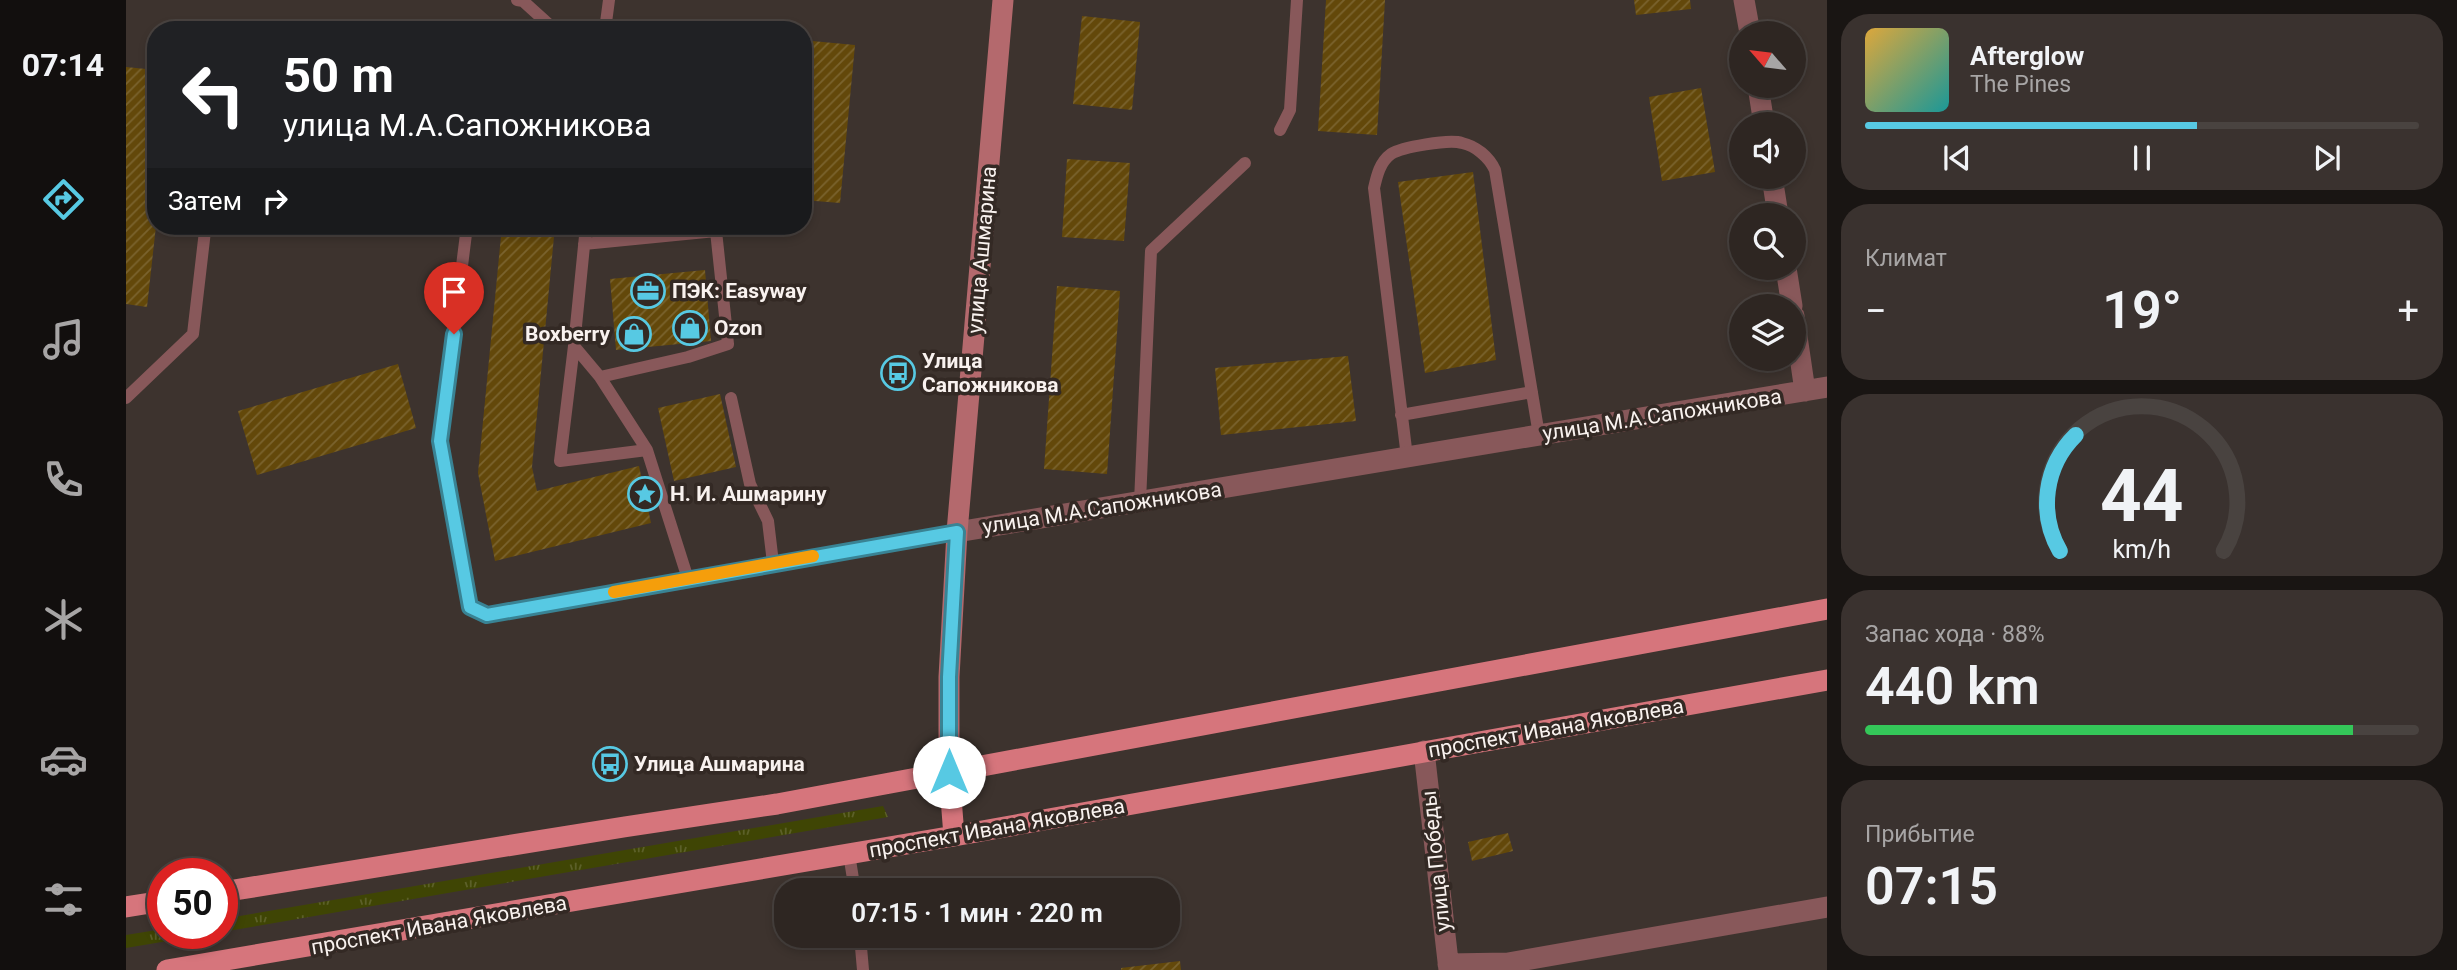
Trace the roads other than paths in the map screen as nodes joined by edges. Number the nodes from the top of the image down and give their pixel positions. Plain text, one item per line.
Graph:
1 (517, 0) edge
2 (609, 0) edge
3 (1003, 0) edge
4 (1297, 0) edge
5 (1744, 0) edge
6 (545, 21) edge
7 (606, 21) edge
8 (1748, 21) edge
9 (1280, 130) dead end
10 (1245, 163) dead end
11 (205, 235) edge
12 (466, 235) edge
13 (585, 235) edge
14 (683, 235) edge
15 (716, 235) edge
16 (584, 244) junction
17 (574, 346) junction
18 (1802, 371) edge
19 (600, 377) junction
20 (1827, 387) edge
21 (1805, 391) junction
22 (1532, 392) junction
23 (126, 398) edge
24 (731, 398) dead end
25 (1401, 415) junction
26 (1539, 435) junction
27 (647, 450) junction
28 (1407, 457) junction
29 (1140, 502) junction
30 (957, 532) junction
31 (774, 563) junction
32 (688, 579) junction
33 (1827, 609) edge
34 (1827, 680) edge
35 (1424, 751) junction
36 (949, 772) junction
37 (954, 836) junction
38 (849, 854) junction
39 (853, 878) edge
40 (238, 889) edge
41 (147, 904) edge
42 (126, 907) edge
43 (1827, 907) edge
44 (861, 948) edge
45 (1449, 967) edge
46 (167, 970) edge
47 (863, 970) edge

1 - 6 lane
2 - 7 lane
3 - 30 main road, улица Ашмарина
4 - 9 lane
5 - 8 street
10 - 29 lane
11 - 23 lane
12 - 32 lane, улица М.А.Сапожникова
13 - 16 lane
14 - 16 lane
15 - 19 lane
16 - 17 lane
17 - 19 lane
17 - 27 lane
18 - 21 street
19 - 27 lane
20 - 21 street, улица М.А.Сапожникова
21 - 26 street, улица М.А.Сапожникова
22 - 25 lane
22 - 25 lane
22 - 26 lane
24 - 31 lane
25 - 28 lane
26 - 28 street, улица М.А.Сапожникова
27 - 32 lane
28 - 29 street, улица М.А.Сапожникова
29 - 30 street, улица М.А.Сапожникова
30 - 31 lane, улица М.А.Сапожникова
30 - 36 main road, улица Ашмарина
31 - 32 lane, улица М.А.Сапожникова
33 - 36 main road
34 - 35 main road, проспект Ивана Яковлева
35 - 37 main road, проспект Ивана Яковлева
35 - 45 street, улица Победы
36 - 37 main road, улица Ашмарина
36 - 40 main road
37 - 38 main road, проспект Ивана Яковлева
38 - 39 lane
38 - 46 main road, проспект Ивана Яковлева
41 - 42 main road
43 - 45 street
44 - 47 lane

